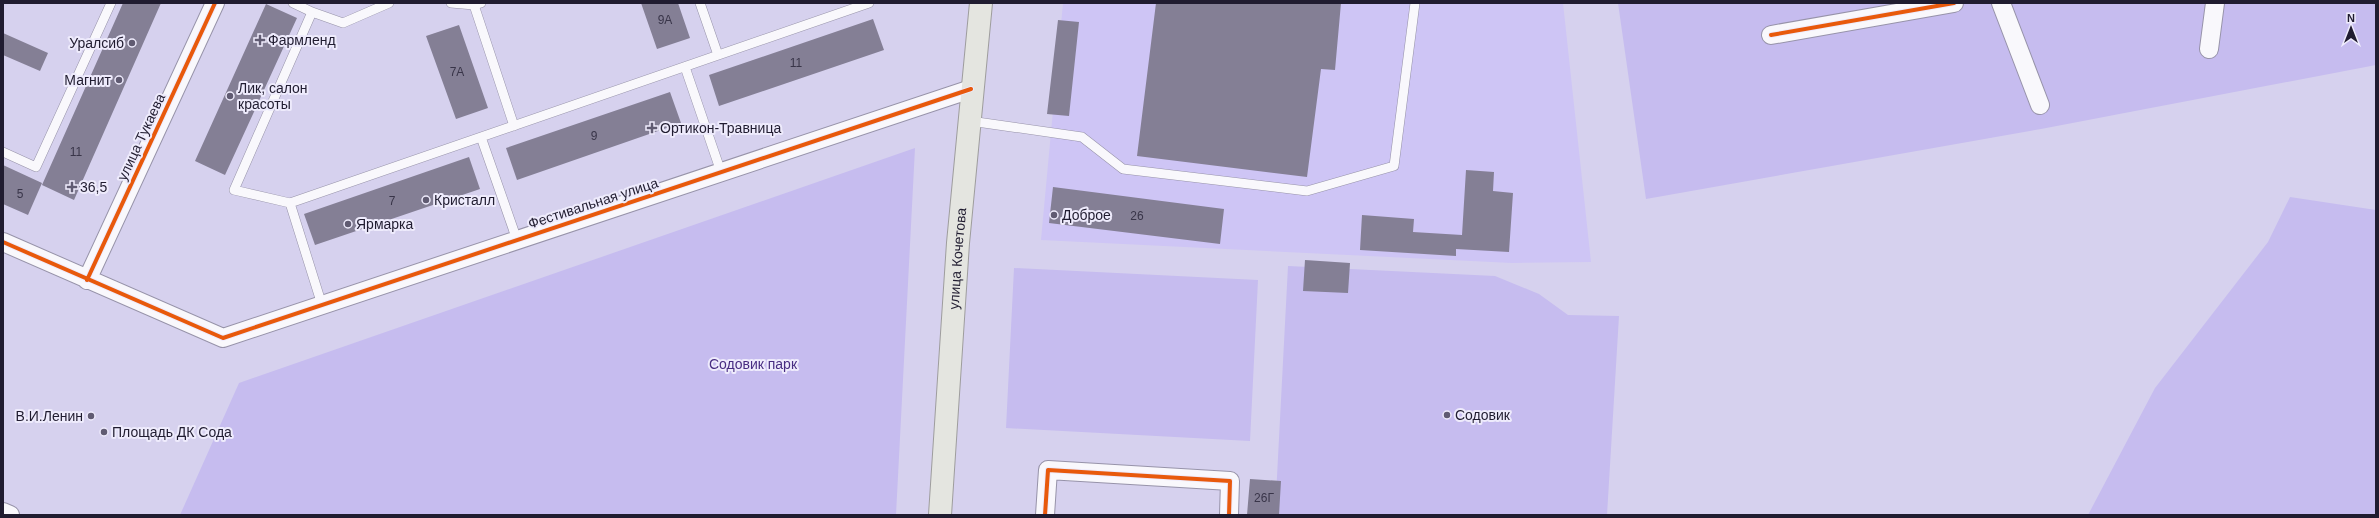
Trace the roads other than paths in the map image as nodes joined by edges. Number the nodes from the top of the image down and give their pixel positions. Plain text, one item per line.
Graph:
1 (111, 3) edge
2 (215, 3) edge
3 (293, 3) edge
4 (389, 3) edge
5 (451, 3) edge
6 (700, 3) edge
7 (869, 3) edge
8 (980, 3) edge
9 (1415, 3) edge
10 (1954, 3) edge
11 (2001, 3) edge
12 (2215, 3) edge
13 (477, 4) edge
14 (312, 12) junction
15 (1771, 35) dead end
16 (2209, 49) dead end
17 (718, 55) junction
18 (685, 67) junction
19 (971, 89) junction
20 (2040, 105) dead end
21 (968, 121) junction
22 (514, 126) junction
23 (481, 137) junction
24 (3, 152) edge
25 (721, 172) junction
26 (290, 203) junction
27 (517, 240) junction
28 (3, 242) edge
29 (87, 280) junction
30 (322, 305) junction
31 (3, 512) edge
32 (10, 515) edge
33 (940, 515) edge
34 (1045, 515) edge
35 (1229, 515) edge

1 - 24 lane
2 - 29 street, улица Тукаева
3 - 14 lane
4 - 14 lane
5 - 13 lane
6 - 17 lane
7 - 17 lane
8 - 19 main road, улица Кочетова
9 - 21 lane
10 - 15 street
11 - 20 street
12 - 16 street
13 - 22 lane
14 - 26 lane
17 - 18 lane
18 - 22 lane
18 - 25 lane
19 - 21 main road, улица Кочетова
19 - 25 street, Фестивальная улица
21 - 33 main road, улица Кочетова
22 - 23 lane
23 - 26 lane
23 - 27 lane
25 - 27 street, Фестивальная улица
26 - 30 lane
27 - 30 street, Фестивальная улица
28 - 29 street
29 - 30 street, Фестивальная улица
31 - 32 street
34 - 35 street

